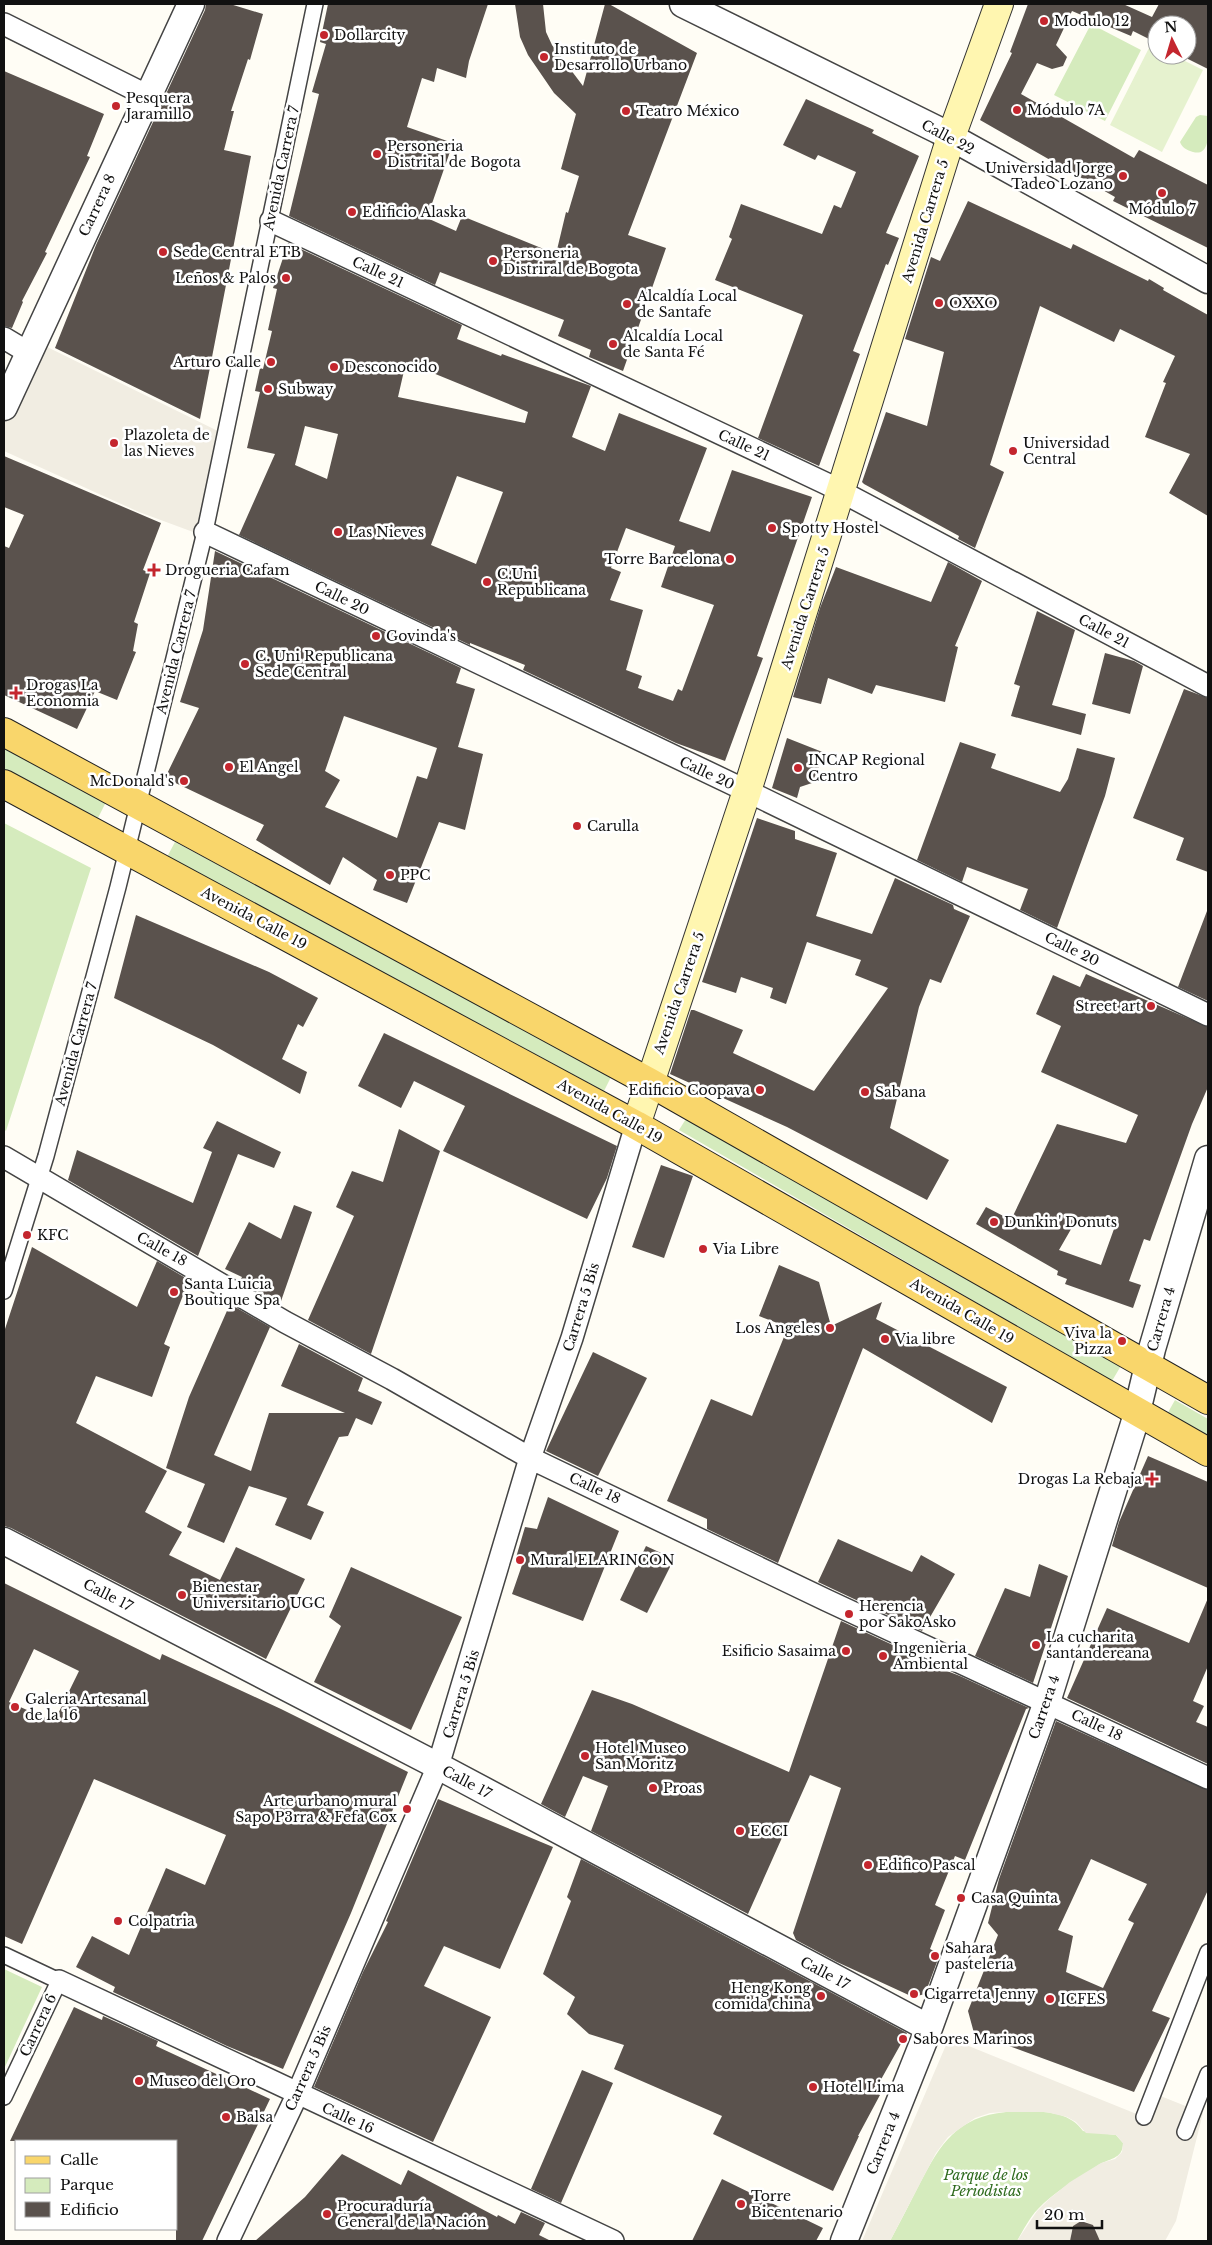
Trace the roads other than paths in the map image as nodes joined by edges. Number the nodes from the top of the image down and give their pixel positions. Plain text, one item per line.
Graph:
1 (191, 4) edge
2 (315, 4) edge
3 (683, 4) edge
4 (999, 4) edge
5 (4, 24) edge
6 (148, 96) junction
7 (951, 137) junction
8 (271, 221) junction
9 (1208, 280) edge
10 (4, 338) edge
11 (29, 353) junction
12 (4, 407) edge
13 (842, 492) junction
14 (205, 532) junction
15 (1208, 686) edge
16 (4, 732) edge
17 (4, 784) edge
18 (747, 791) junction
19 (139, 805) junction
20 (128, 850) junction
21 (1208, 1015) edge
22 (649, 1082) junction
23 (636, 1125) junction
24 (4, 1157) edge
25 (1208, 1159) edge
26 (40, 1177) junction
27 (4, 1291) edge
28 (1148, 1365) junction
29 (1208, 1400) edge
30 (1137, 1411) junction
31 (1208, 1452) edge
32 (530, 1458) junction
33 (4, 1541) edge
34 (1047, 1702) junction
35 (438, 1766) junction
36 (1208, 1778) edge
37 (1208, 1952) edge
38 (4, 1955) edge
39 (59, 1981) junction
40 (929, 2028) junction
41 (1208, 2074) edge
42 (297, 2094) junction
43 (4, 2097) edge
44 (1144, 2117) dead end
45 (1185, 2132) dead end
46 (228, 2241) edge
47 (613, 2241) edge
48 (844, 2241) edge

1 - 6 street, Carrera 8
2 - 8 street, Avenida Carrera 7
3 - 7 street, Calle 22
4 - 7 main road, Avenida Carrera 5
5 - 6 street
6 - 11 street, Carrera 8
7 - 9 street, Calle 22
7 - 13 main road, Avenida Carrera 5
8 - 13 street, Calle 21
8 - 14 street, Avenida Carrera 7
10 - 11 street
11 - 12 street, Carrera 8
13 - 15 street, Calle 21
13 - 18 main road, Avenida Carrera 5
14 - 18 street, Calle 20
14 - 19 street, Avenida Carrera 7
16 - 19 main road
17 - 20 main road, Avenida Calle 19
18 - 21 street, Calle 20
18 - 22 main road, Avenida Carrera 5
19 - 20 street, Avenida Carrera 7
19 - 22 main road
20 - 23 main road, Avenida Calle 19
20 - 26 street, Avenida Carrera 7
22 - 23 main road, Avenida Carrera 5
22 - 28 main road
23 - 30 main road, Avenida Calle 19
23 - 32 street, Carrera 5 Bis
24 - 26 street, Calle 18
25 - 28 street, Carrera 4
26 - 27 street, Avenida Carrera 7
26 - 32 street, Calle 18
28 - 29 main road
28 - 30 street, Carrera 4
30 - 31 main road, Avenida Calle 19
30 - 34 street, Carrera 4
32 - 34 street, Calle 18
32 - 35 street, Carrera 5 Bis
33 - 35 street, Calle 17
34 - 36 street, Calle 18
34 - 40 street, Carrera 4
35 - 40 street, Calle 17
35 - 42 street, Carrera 5 Bis
37 - 44 street
38 - 39 street, Calle 16
39 - 42 street, Calle 16
39 - 43 street, Carrera 6
40 - 48 street, Carrera 4
41 - 45 street
42 - 46 street, Carrera 5 Bis
42 - 47 street, Calle 16

